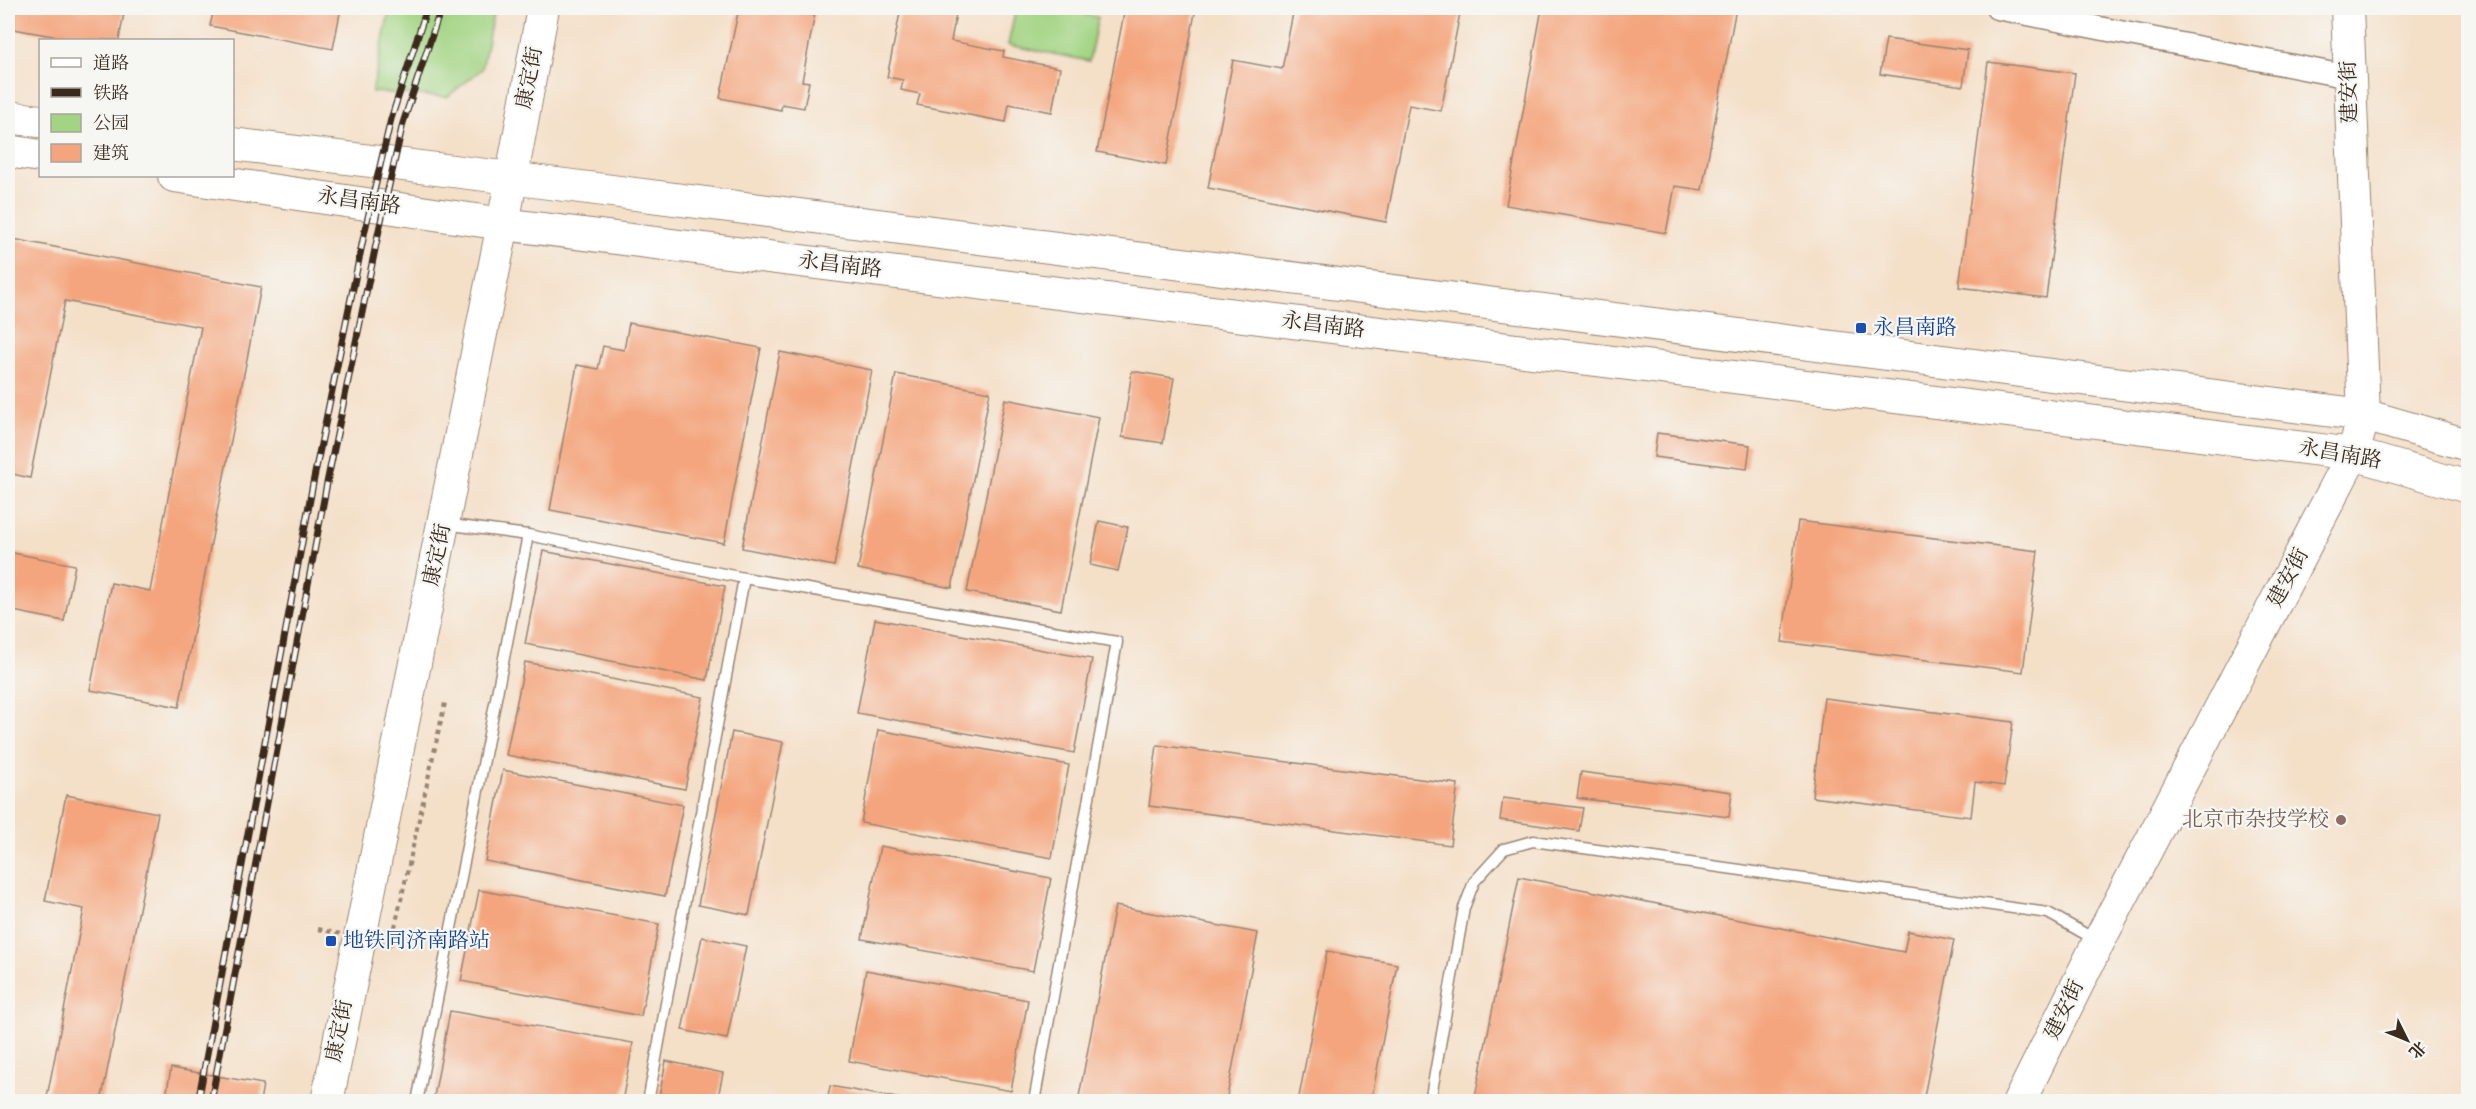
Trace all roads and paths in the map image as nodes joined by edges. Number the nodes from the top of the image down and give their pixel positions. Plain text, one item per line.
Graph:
1 (543, 8) edge
2 (1997, 8) edge
3 (2347, 8) edge
4 (2349, 77) junction
5 (8, 117) edge
6 (39, 121) edge
7 (234, 144) edge
8 (8, 151) edge
9 (39, 156) edge
10 (181, 177) edge
11 (510, 178) junction
12 (503, 224) junction
13 (2364, 415) junction
14 (2469, 445) edge
15 (2354, 454) junction
16 (2469, 487) edge
17 (444, 524) junction
18 (528, 535) junction
19 (744, 578) junction
20 (445, 703) dead end
21 (318, 929) dead end
22 (2099, 941) junction
23 (327, 1101) edge
24 (417, 1101) edge
25 (648, 1101) edge
26 (1034, 1101) edge
27 (1430, 1101) edge
28 (2019, 1101) edge

1 - 11 street, 康定街
2 - 4 street
3 - 4 street, 建安街
4 - 13 street, 建安街
5 - 6 street
7 - 11 street, 永昌南路
8 - 9 street
10 - 12 street, 永昌南路
11 - 12 street, 康定街
11 - 13 street, 永昌南路
12 - 15 street, 永昌南路
12 - 17 street, 康定街
13 - 14 street, 永昌南路
13 - 15 street, 建安街
15 - 16 street, 永昌南路
15 - 22 street, 建安街
17 - 18 lane
17 - 23 street, 康定街
18 - 19 lane
18 - 24 lane
19 - 25 lane
19 - 26 lane
20 - 21 path, bridge
22 - 27 lane
22 - 28 street, 建安街

